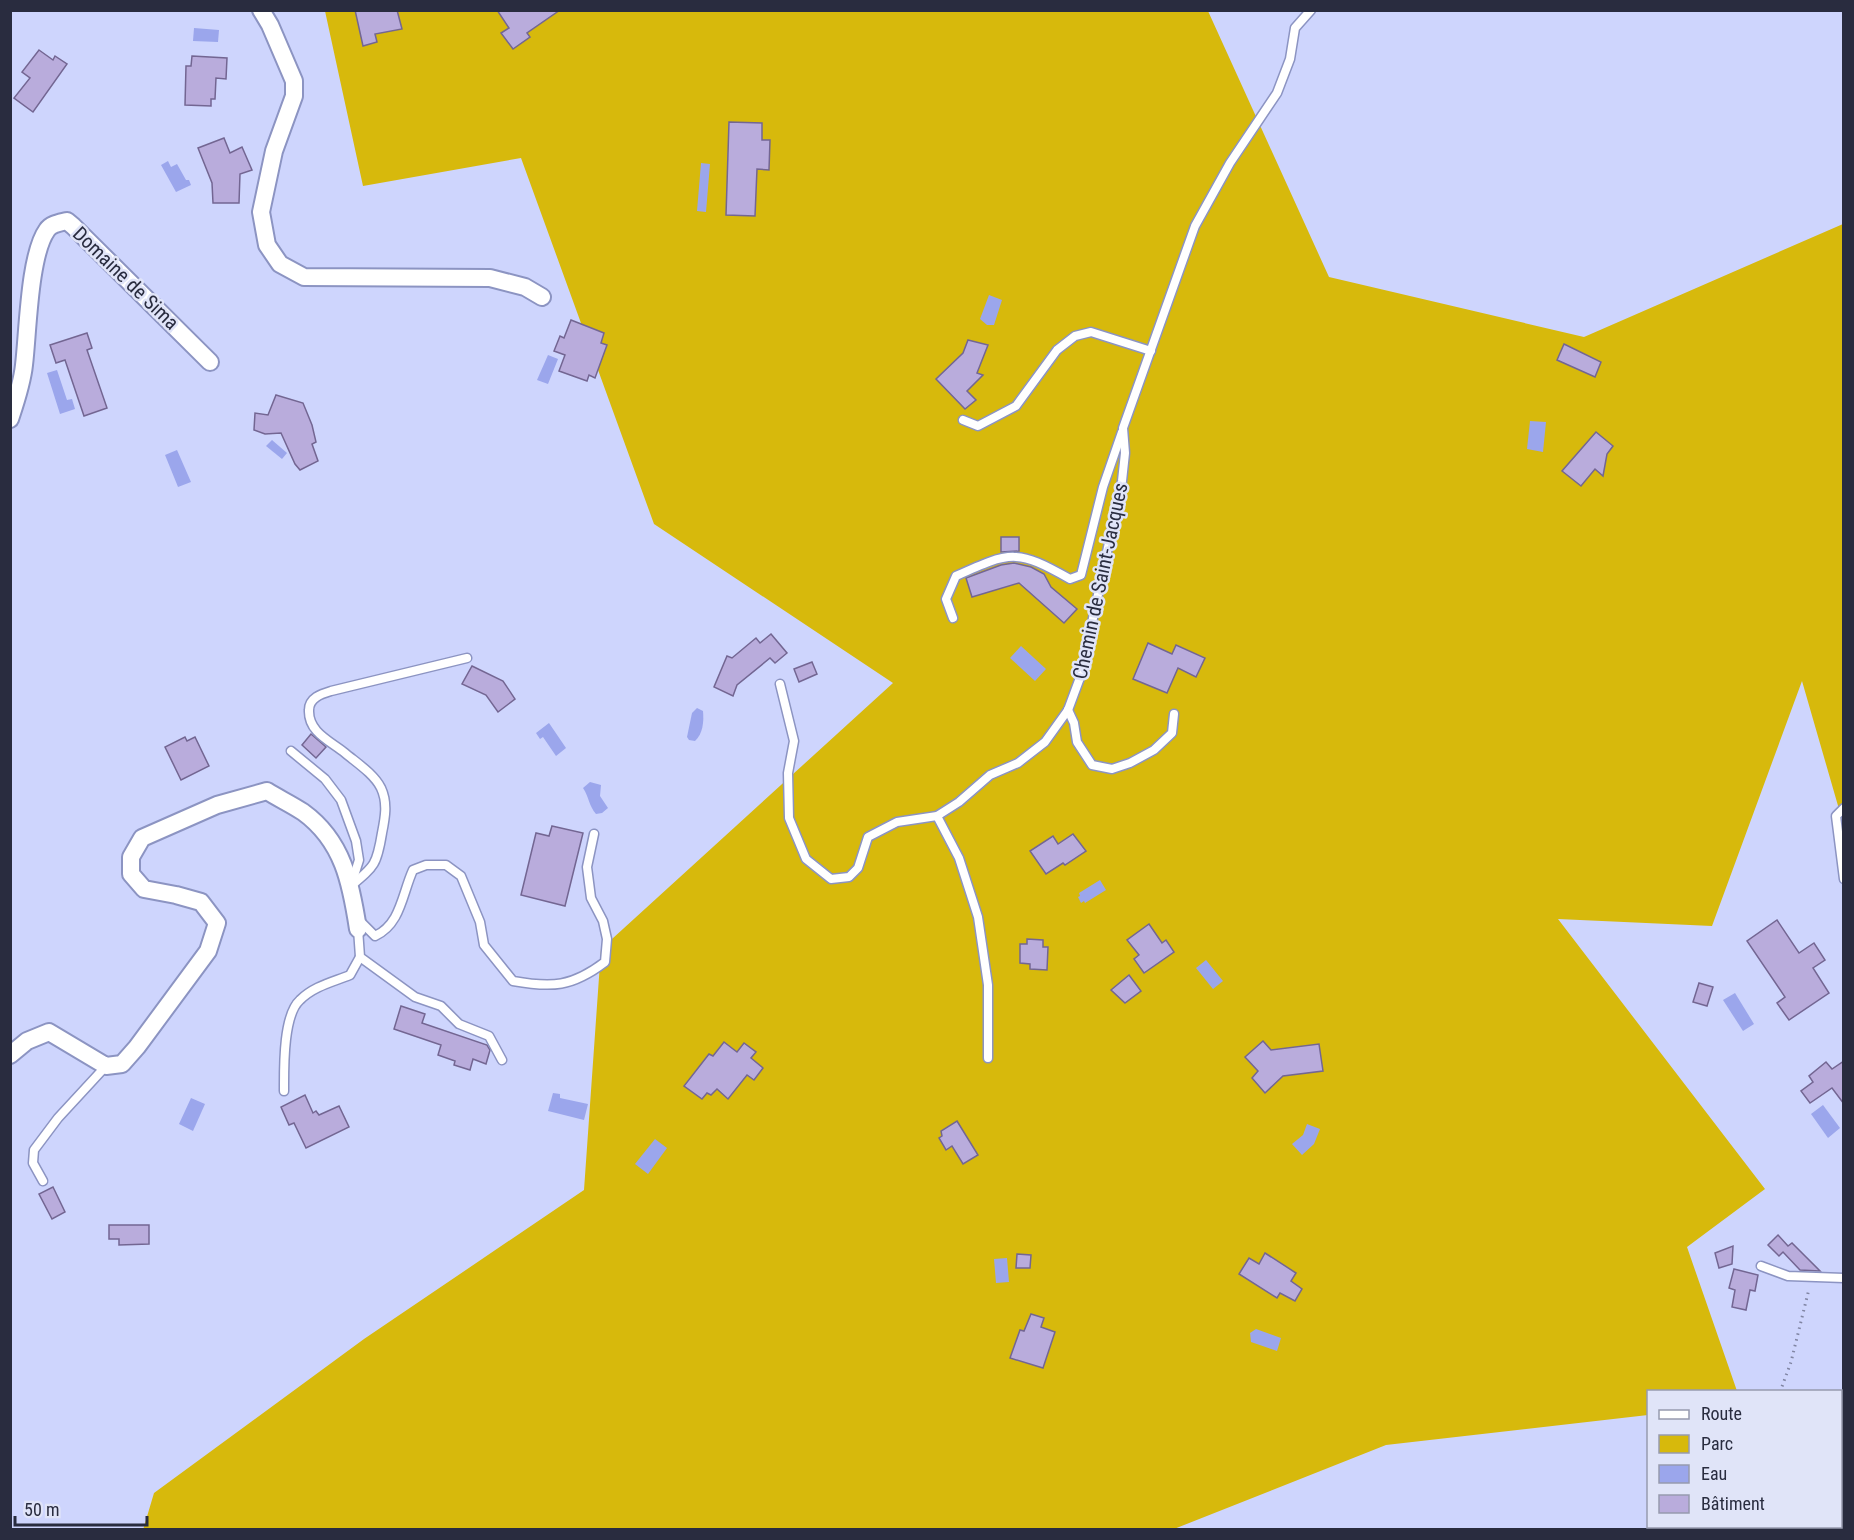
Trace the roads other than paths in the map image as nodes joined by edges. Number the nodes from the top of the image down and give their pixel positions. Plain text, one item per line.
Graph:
1 (261, 10) edge
2 (1311, 10) edge
3 (542, 297) dead end
4 (1151, 351) junction
5 (210, 362) dead end
6 (10, 419) edge
7 (963, 420) dead end
8 (1123, 428) junction
9 (953, 618) dead end
10 (467, 658) dead end
11 (780, 684) dead end
12 (1068, 710) junction
13 (1174, 714) dead end
14 (291, 751) dead end
15 (1844, 808) edge
16 (937, 816) junction
17 (594, 834) dead end
18 (1844, 879) edge
19 (351, 886) junction
20 (357, 923) junction
21 (360, 957) junction
22 (10, 1055) edge
23 (988, 1058) dead end
24 (502, 1060) dead end
25 (106, 1066) junction
26 (284, 1090) dead end
27 (43, 1181) dead end
28 (1761, 1266) dead end
29 (1844, 1278) edge

1 - 3 street
2 - 4 lane, Chemin de Saint-Jacques
4 - 7 lane
4 - 8 lane, Chemin de Saint-Jacques
5 - 6 street, Domaine de Sima
8 - 9 lane
8 - 12 lane, Chemin de Saint-Jacques
10 - 19 lane
11 - 16 lane, Chemin de Saint-Jacques
12 - 13 lane
12 - 16 lane, Chemin de Saint-Jacques
14 - 19 lane
15 - 18 lane
16 - 23 lane
17 - 20 lane
19 - 20 street
19 - 25 street
20 - 21 lane
21 - 24 lane
21 - 26 lane
22 - 25 street
25 - 27 lane
28 - 29 lane

